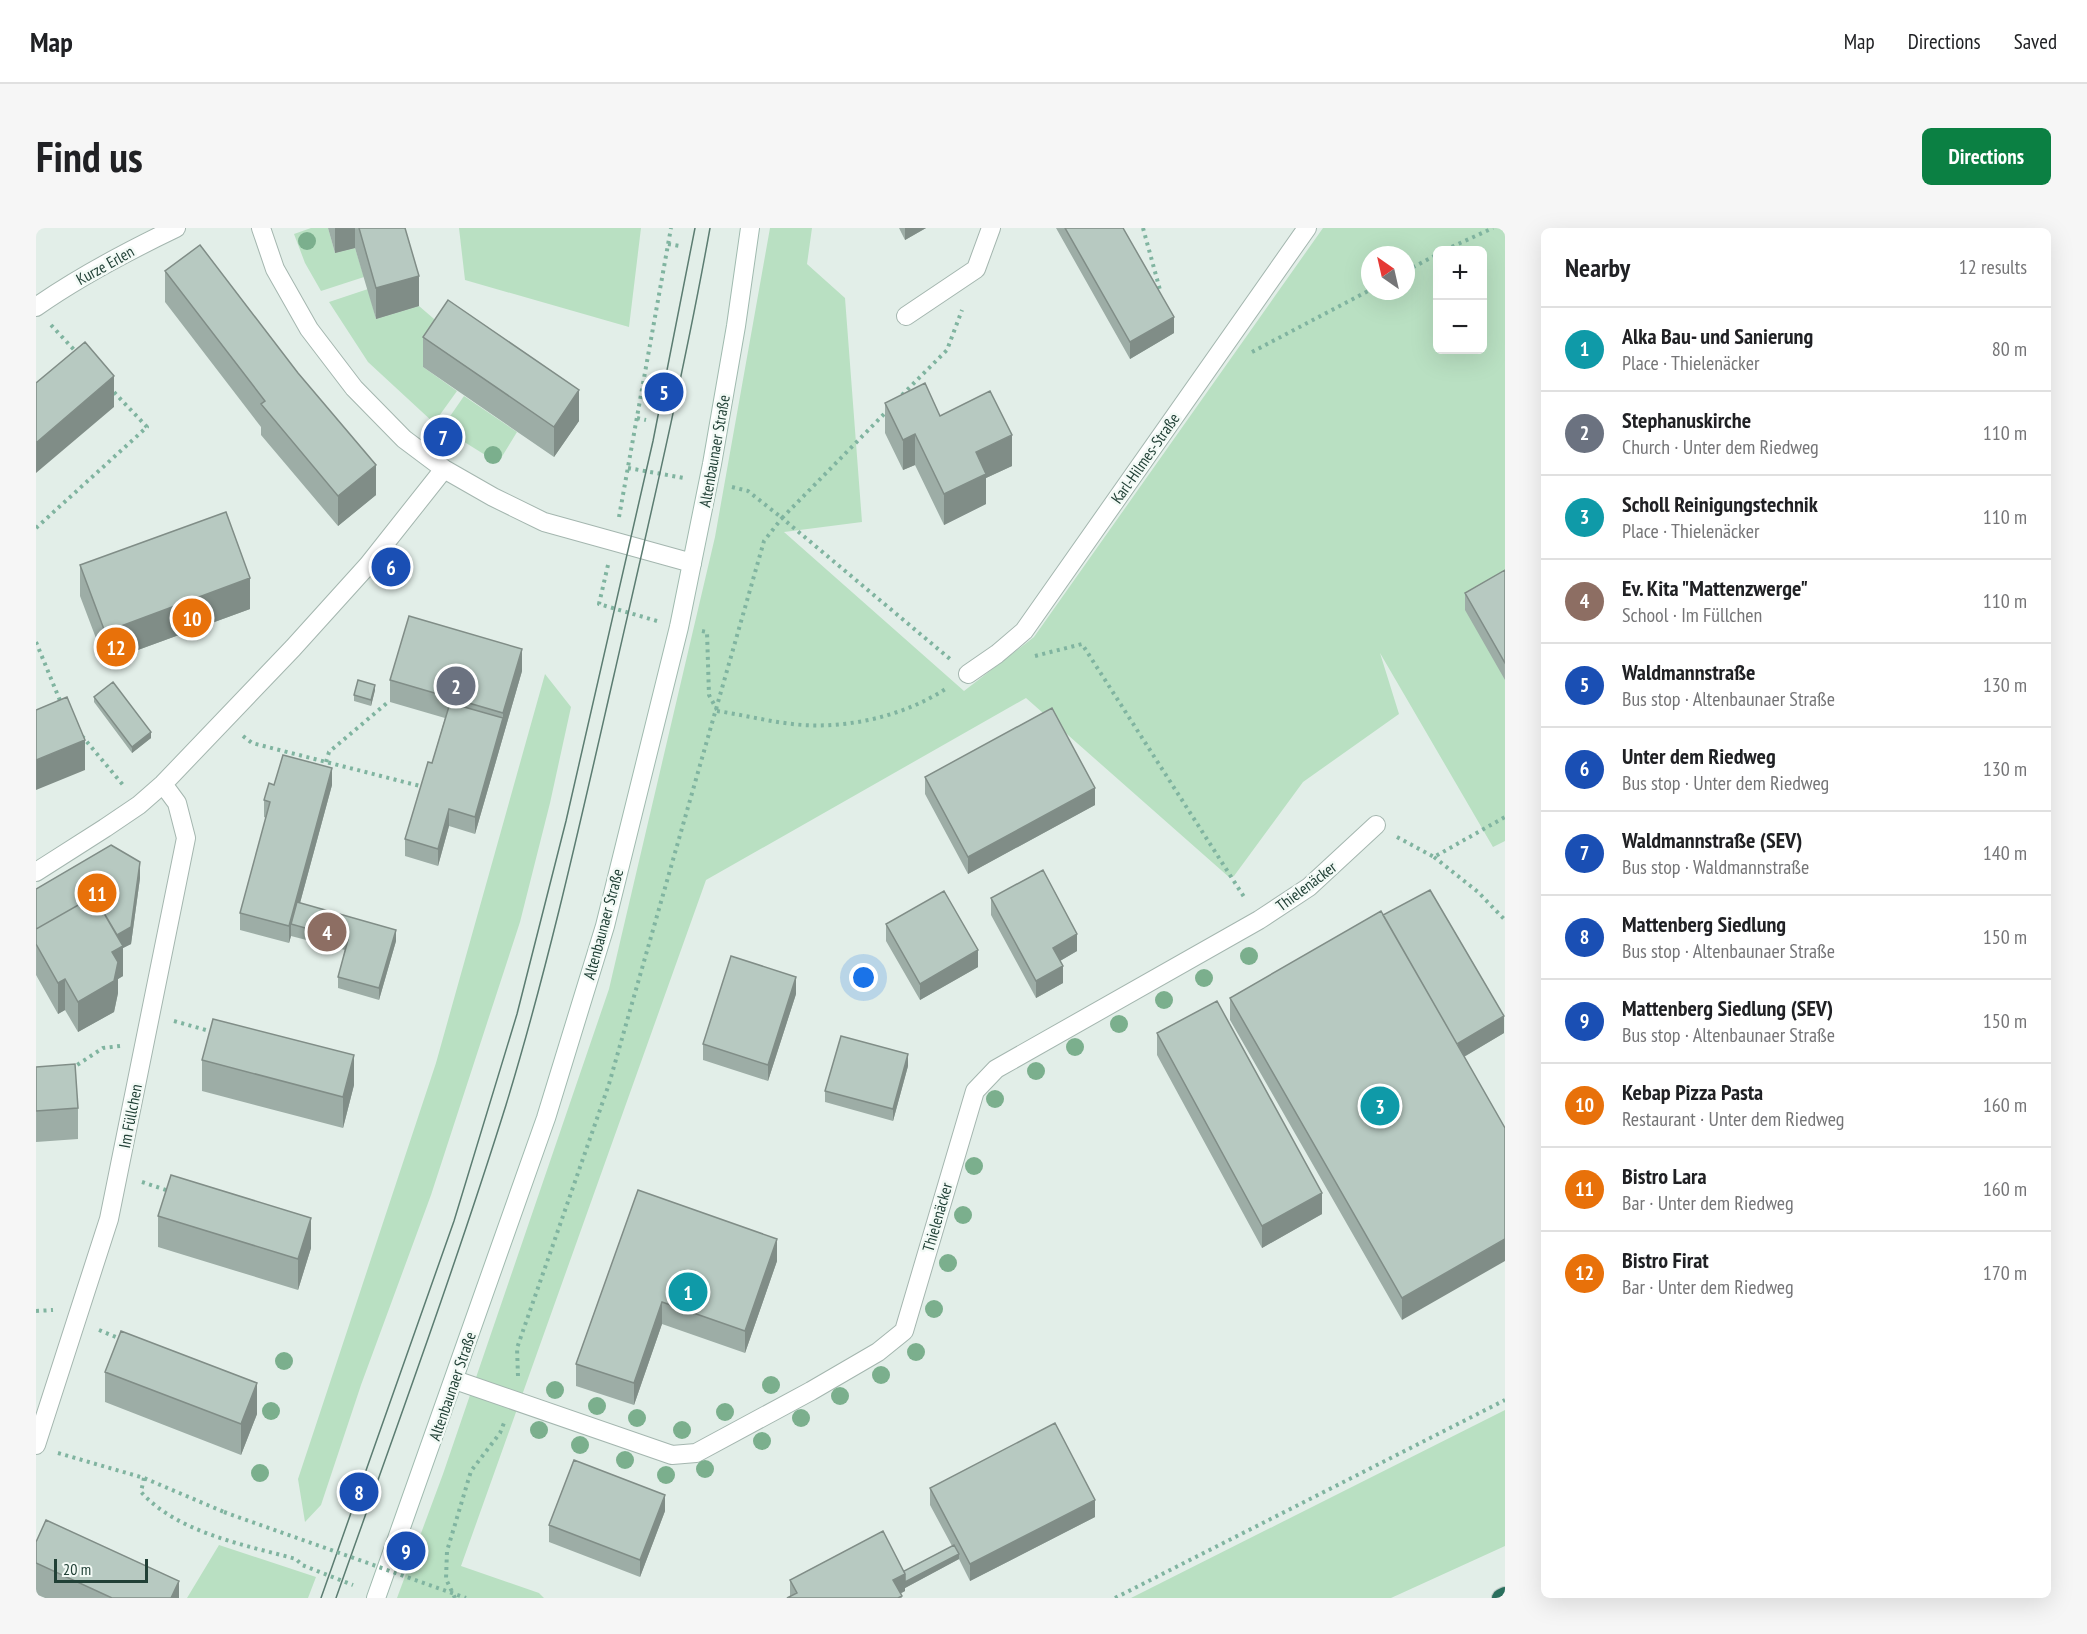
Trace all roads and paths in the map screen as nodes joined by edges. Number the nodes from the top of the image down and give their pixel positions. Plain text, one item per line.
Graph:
1 (176, 228) edge
2 (261, 228) edge
3 (671, 228) edge
4 (750, 228) edge
5 (991, 228) edge
6 (1143, 228) edge
7 (1307, 228) edge
8 (1493, 228) edge
9 (668, 244) junction
10 (680, 246) dead end
11 (1454, 246) edge
12 (1433, 256) edge
13 (1415, 266) edge
14 (976, 269) junction
15 (1361, 295) edge
16 (1154, 299) edge
17 (40, 312) edge
18 (906, 316) dead end
19 (1217, 355) junction
20 (84, 360) edge
21 (107, 385) edge
22 (897, 400) edge
23 (889, 409) edge
24 (637, 418) junction
25 (646, 420) dead end
26 (628, 468) junction
27 (444, 469) junction
28 (709, 482) junction
29 (782, 518) junction
30 (36, 528) edge
31 (614, 542) junction
32 (692, 563) junction
33 (36, 642) edge
34 (1025, 659) dead end
35 (968, 674) junction
36 (387, 703) dead end
37 (63, 707) edge
38 (717, 711) junction
39 (223, 721) junction
40 (82, 735) edge
41 (326, 762) junction
42 (163, 784) junction
43 (420, 786) edge
44 (139, 805) junction
45 (1505, 816) edge
46 (1376, 825) joint
47 (1434, 857) junction
48 (36, 872) edge
49 (1259, 920) junction
50 (1505, 920) edge
51 (150, 1014) junction
52 (218, 1034) edge
53 (145, 1043) junction
54 (64, 1074) edge
55 (118, 1175) junction
56 (173, 1192) edge
57 (76, 1321) junction
58 (130, 1343) edge
59 (455, 1380) junction
60 (1505, 1400) edge
61 (512, 1401) junction
62 (36, 1445) edge
63 (57, 1453) dead end
64 (144, 1478) junction
65 (353, 1585) dead end
66 (376, 1598) edge
67 (455, 1598) edge
68 (466, 1598) edge
69 (1116, 1598) edge

1 - 17 street, Kurze Erlen
2 - 27 street
3 - 9 path
4 - 28 street, Altenbaunaer Straße
5 - 14 street
6 - 16 path
7 - 19 street, Karl-Hilmes-Straße
8 - 11 path
9 - 10 path
9 - 24 path
12 - 13 path
14 - 18 street
14 - 22 path
15 - 19 path
17 - 20 path
19 - 35 street, Karl-Hilmes-Straße
21 - 30 path
23 - 29 path
24 - 25 path
24 - 26 path
26 - 28 path
26 - 31 path
27 - 31 street
27 - 39 street
28 - 29 path
28 - 32 street, Altenbaunaer Straße
29 - 35 path
29 - 38 path
31 - 32 street
32 - 59 street, Altenbaunaer Straße
33 - 37 path
34 - 49 path
35 - 38 path
36 - 41 path
38 - 61 path
39 - 41 path
39 - 42 street
40 - 44 path
41 - 43 path
42 - 44 street
42 - 51 street, Im Füllchen
44 - 48 street
45 - 47 path
46 - 47 path
46 - 49 street, Thielenäcker
47 - 50 path
49 - 61 street, Thielenäcker
51 - 52 path
51 - 53 street, Im Füllchen
53 - 54 path
53 - 55 street, Im Füllchen
55 - 56 path
55 - 57 street, Im Füllchen
57 - 58 path
57 - 62 street, Im Füllchen
59 - 61 street, Thielenäcker
59 - 66 street, Altenbaunaer Straße
60 - 69 path
61 - 67 path
63 - 64 path
64 - 65 path
64 - 68 path, bridge

